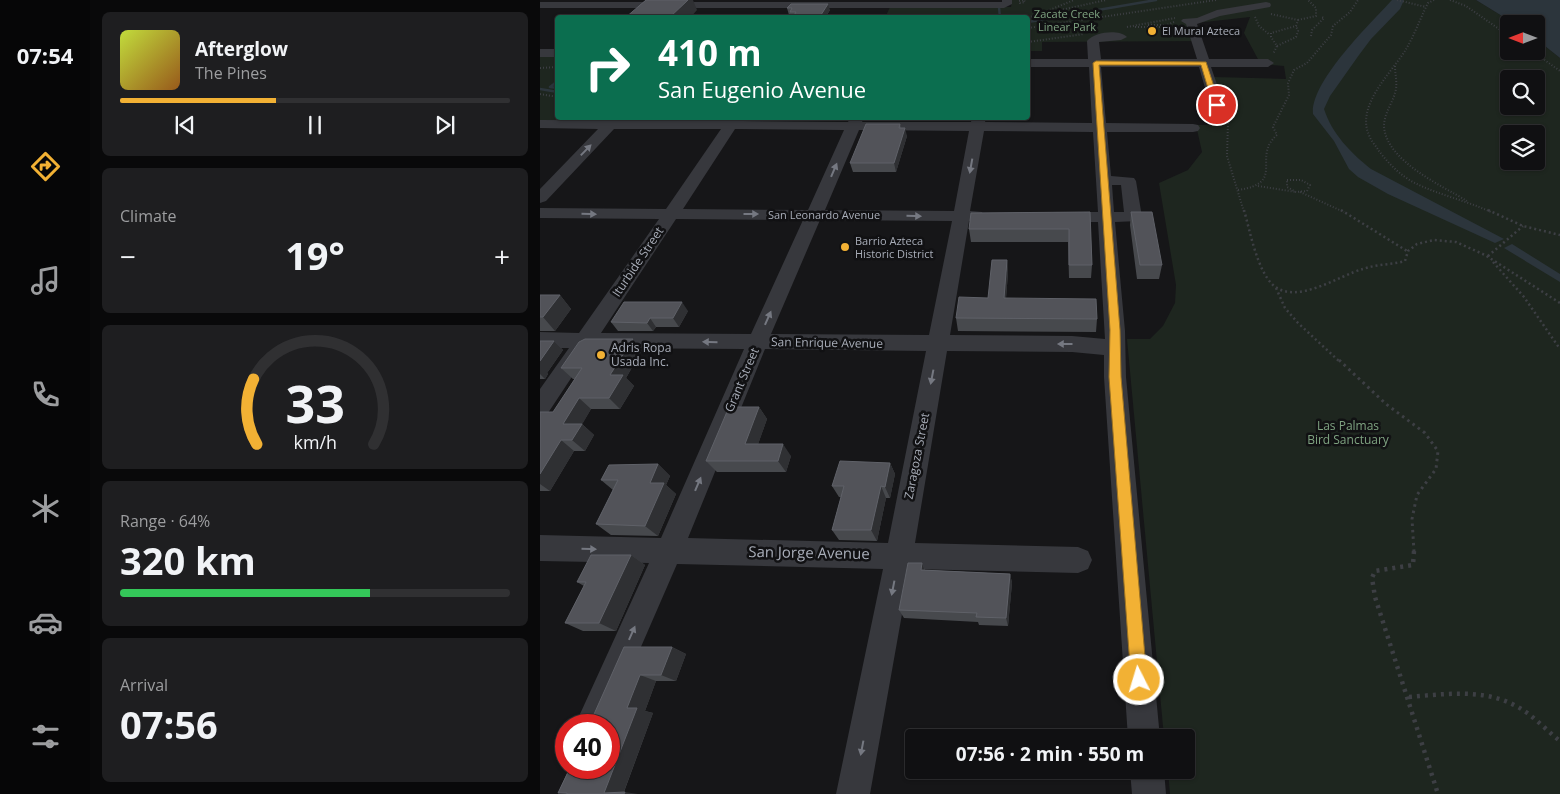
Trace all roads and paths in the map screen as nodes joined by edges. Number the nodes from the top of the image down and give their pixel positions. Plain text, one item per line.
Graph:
1 (1074, 0) edge
2 (1106, 0) edge
3 (1216, 0) edge
4 (1308, 0) edge
5 (1358, 0) edge
6 (1397, 0) edge
7 (1434, 0) edge
8 (1450, 0) edge
9 (652, 2) edge
10 (774, 2) edge
11 (889, 2) edge
12 (1007, 2) edge
13 (1181, 2) dead end
14 (540, 5) edge
15 (1183, 5) junction
16 (1261, 6) joint
17 (1426, 6) junction
18 (1244, 8) junction
19 (1042, 14) junction
20 (638, 15) edge
21 (776, 15) edge
22 (1316, 16) junction
23 (1030, 17) edge
24 (1298, 20) junction
25 (1174, 22) dead end
26 (1296, 26) junction
27 (1030, 28) edge
28 (1500, 30) edge
29 (1120, 33) joint
30 (1270, 35) junction
31 (1311, 36) dead end
32 (1277, 46) junction
33 (540, 53) edge
34 (555, 53) edge
35 (1545, 60) edge
36 (1030, 63) edge
37 (1096, 63) junction
38 (1204, 63) junction
39 (1265, 63) joint
40 (1395, 65) junction
41 (555, 67) edge
42 (540, 68) edge
43 (1560, 71) edge
44 (540, 94) edge
45 (555, 96) edge
46 (1217, 105) joint
47 (734, 121) edge
48 (855, 122) edge
49 (978, 122) edge
50 (540, 124) edge
51 (610, 125) junction
52 (1099, 127) junction
53 (1194, 128) dead end
54 (1104, 180) junction
55 (1258, 186) junction
56 (1238, 190) junction
57 (1296, 192) junction
58 (1300, 192) junction
59 (540, 198) edge
60 (1472, 203) junction
61 (540, 213) edge
62 (816, 214) junction
63 (670, 215) junction
64 (962, 216) junction
65 (991, 216) edge
66 (1039, 217) edge
67 (1107, 217) junction
68 (1523, 226) junction
69 (1560, 235) edge
70 (1407, 250) junction
71 (1488, 256) junction
72 (1276, 288) junction
73 (1560, 303) edge
74 (540, 340) edge
75 (585, 340) junction
76 (757, 343) junction
77 (938, 344) junction
78 (1114, 348) junction
79 (1560, 349) edge
80 (540, 407) edge
81 (540, 548) edge
82 (669, 551) junction
83 (899, 555) junction
84 (1078, 560) dead end
85 (1409, 697) junction
86 (596, 714) edge
87 (1143, 729) edge
88 (1560, 741) edge
89 (1148, 779) edge
90 (853, 794) edge
91 (1149, 794) edge
92 (1438, 794) edge

1 - 19 path
2 - 19 path
3 - 15 path
4 - 22 path
5 - 55 path
6 - 17 path
7 - 17 path
8 - 28 path
9 - 10 street
9 - 14 street
9 - 20 street
10 - 11 street
10 - 21 street
11 - 12 street
13 - 15 path
15 - 27 path
16 - 18 street
16 - 24 path
17 - 40 path
18 - 30 path
18 - 38 street
19 - 23 path
22 - 24 path
22 - 31 path
24 - 26 path
25 - 29 path
26 - 30 path
26 - 32 path
29 - 37 street
30 - 32 path
32 - 39 path
33 - 34 street
35 - 43 path
36 - 37 street
37 - 38 street
37 - 52 street
38 - 39 street
38 - 46 street
40 - 60 path
40 - 60 path
41 - 42 path
44 - 45 path
46 - 56 path
47 - 48 street
47 - 51 street
47 - 63 street, Iturbide Street
48 - 49 street
62 -> 48 street, Grant Street
49 - 52 street
49 -> 64 street, Zaragoza Street
50 - 51 street
59 -> 51 street
52 - 53 street
52 - 54 street
54 - 67 street
54 - 67 street
55 - 56 path
55 - 57 path
56 - 72 path
57 - 58 path
57 - 58 path
58 - 70 path
60 - 68 path
61 -> 63 street, San Leonardo Avenue
63 -> 62 street, San Leonardo Avenue
62 -> 64 street, San Leonardo Avenue
76 -> 62 street, Grant Street
63 - 75 street, Iturbide Street
64 - 65 street, San Leonardo Avenue
64 - 77 street, Zaragoza Street
66 - 67 street
67 - 78 street
68 - 69 path
68 - 71 path
70 - 71 path
70 - 72 path
71 - 73 path
71 - 79 path
72 - 85 path
74 - 75 street, San Enrique Avenue
76 -> 75 street, San Enrique Avenue
75 - 80 street, Iturbide Street
76 - 77 street, San Enrique Avenue
82 -> 76 street, Grant Street
78 -> 77 street, San Enrique Avenue
77 -> 83 street, Zaragoza Street
78 - 87 street
81 -> 82 street, San Jorge Avenue
82 - 83 street, San Jorge Avenue
86 -> 82 street, Grant Street
83 - 84 street, San Jorge Avenue
83 -> 90 street, Zaragoza Street
85 - 88 path
85 - 92 path
89 - 91 street

